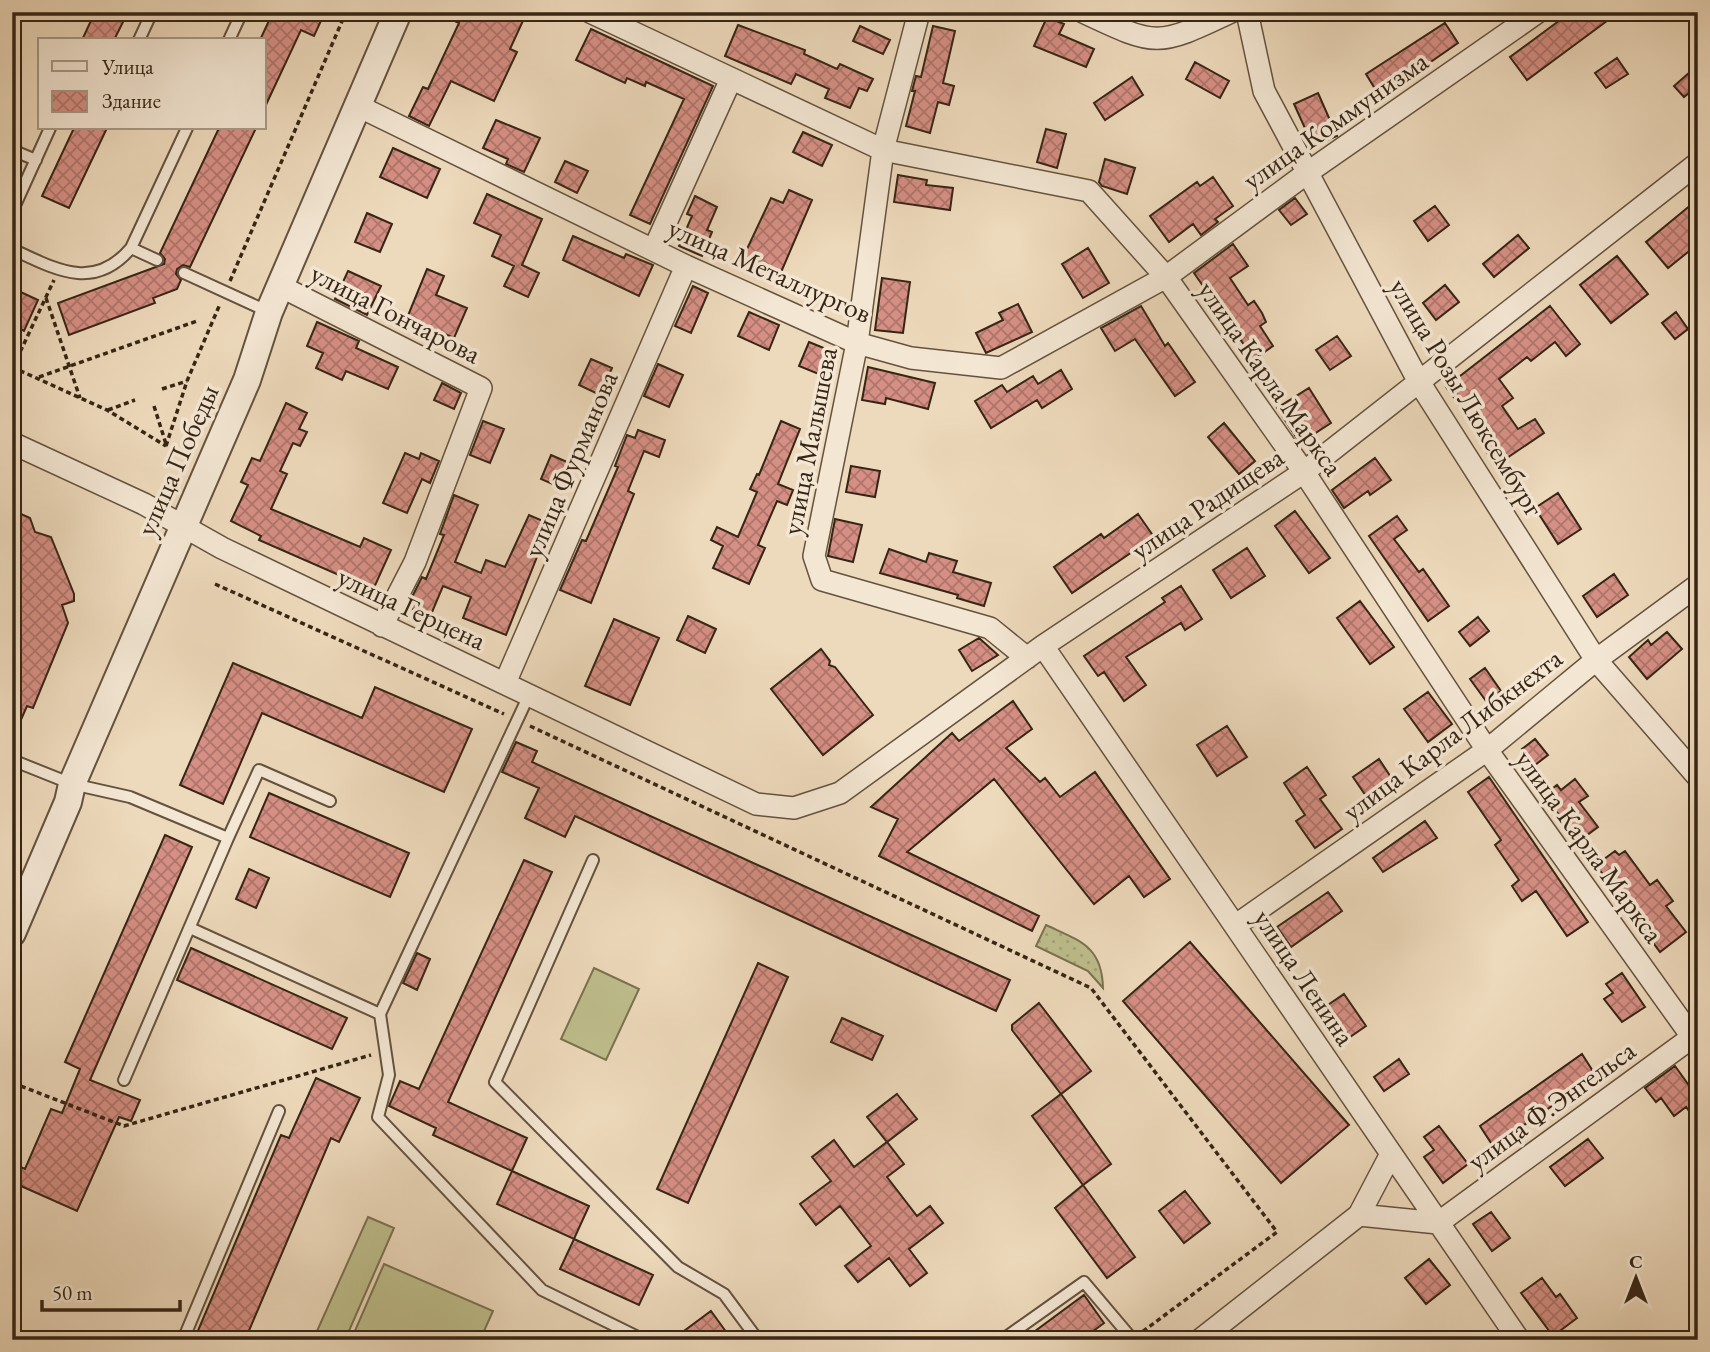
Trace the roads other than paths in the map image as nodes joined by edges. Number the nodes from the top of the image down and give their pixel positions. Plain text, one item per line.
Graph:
1 (152, 12) edge
2 (242, 12) edge
3 (398, 12) edge
4 (590, 12) edge
5 (919, 12) edge
6 (1083, 12) edge
7 (1231, 12) edge
8 (1247, 12) edge
9 (1538, 12) edge
10 (142, 38) edge
11 (230, 38) edge
12 (731, 79) junction
13 (358, 106) junction
14 (49, 130) edge
15 (186, 130) edge
16 (12, 150) edge
17 (883, 150) junction
18 (36, 160) junction
19 (1698, 163) edge
20 (1307, 173) junction
21 (12, 212) edge
22 (131, 247) junction
23 (12, 249) edge
24 (654, 249) junction
25 (157, 260) dead end
26 (686, 266) junction
27 (184, 272) dead end
28 (1166, 276) junction
29 (280, 286) junction
30 (269, 312) junction
31 (857, 343) junction
32 (1419, 382) junction
33 (12, 443) edge
34 (1304, 472) junction
35 (183, 526) junction
36 (1698, 585) edge
37 (383, 626) junction
38 (1035, 652) junction
39 (1596, 660) junction
40 (505, 683) junction
41 (529, 695) junction
42 (1488, 750) junction
43 (12, 760) edge
44 (1698, 778) edge
45 (72, 784) junction
46 (330, 801) dead end
47 (794, 808) joint
48 (228, 838) junction
49 (593, 860) dead end
50 (20, 891) edge
51 (1236, 925) junction
52 (190, 928) junction
53 (12, 933) edge
54 (380, 1014) junction
55 (1696, 1038) edge
56 (124, 1080) dead end
57 (279, 1111) dead end
58 (1391, 1154) junction
59 (1359, 1215) junction
60 (1438, 1223) junction
61 (183, 1340) edge
62 (644, 1340) edge
63 (758, 1340) edge
64 (1002, 1340) edge
65 (1132, 1340) edge
66 (1199, 1340) edge
67 (1519, 1340) edge

1 - 10 lane
2 - 11 lane
3 - 13 street, улица Победы
4 - 12 street, улица Карла Маркса
5 - 17 street, улица Малышева
6 - 7 street
8 - 20 street, улица Розы Люксембург
9 - 20 street, улица Коммунизма
12 - 17 street, улица Карла Маркса
12 - 24 street
13 - 24 street, улица Металлургов
13 - 29 street, улица Победы
14 - 18 lane
15 - 22 lane
16 - 18 lane
17 - 28 street, улица Карла Маркса
17 - 31 street, улица Малышева
18 - 21 lane
19 - 32 street, улица Радищева
20 - 28 street, улица Коммунизма
20 - 32 street, улица Розы Люксембург
22 - 23 lane
22 - 25 lane
24 - 26 street, улица Металлургов
26 - 31 street, улица Металлургов
26 - 40 street, улица Фурманова
27 - 30 lane
28 - 31 street, улица Металлургов
28 - 34 street, улица Карла Маркса
29 - 30 street, улица Победы
29 - 37 street, улица Гончарова
30 - 35 street, улица Победы
31 - 38 street, улица Малышева
32 - 34 street, улица Радищева
32 - 39 street, улица Розы Люксембург
33 - 35 street, улица Герцена
34 - 38 street, улица Радищева
34 - 42 street, улица Карла Маркса
35 - 37 street, улица Герцена
35 - 45 street, улица Победы
36 - 39 street, улица Карла Либкнехта
37 - 40 street, улица Герцена
38 - 47 street, улица Радищева
38 - 51 street, улица Ленина
39 - 42 street, улица Карла Либкнехта
39 - 44 street, улица Розы Люксембург
40 - 41 street, улица Герцена
41 - 47 street, улица Герцена
41 - 54 lane
42 - 51 street, улица Карла Либкнехта
42 - 55 street, улица Карла Маркса
43 - 45 lane
45 - 48 lane
45 - 50 street, улица Победы
46 - 48 lane
48 - 52 lane
49 - 63 lane
50 - 53 street, улица Победы
51 - 58 street, улица Ленина
52 - 54 lane
52 - 56 lane
54 - 62 lane
55 - 60 street, улица Ф.Энгельса
57 - 61 lane
58 - 59 street
58 - 60 street, улица Ленина
59 - 60 street
59 - 66 street
60 - 67 street, улица Ленина
64 - 65 lane

